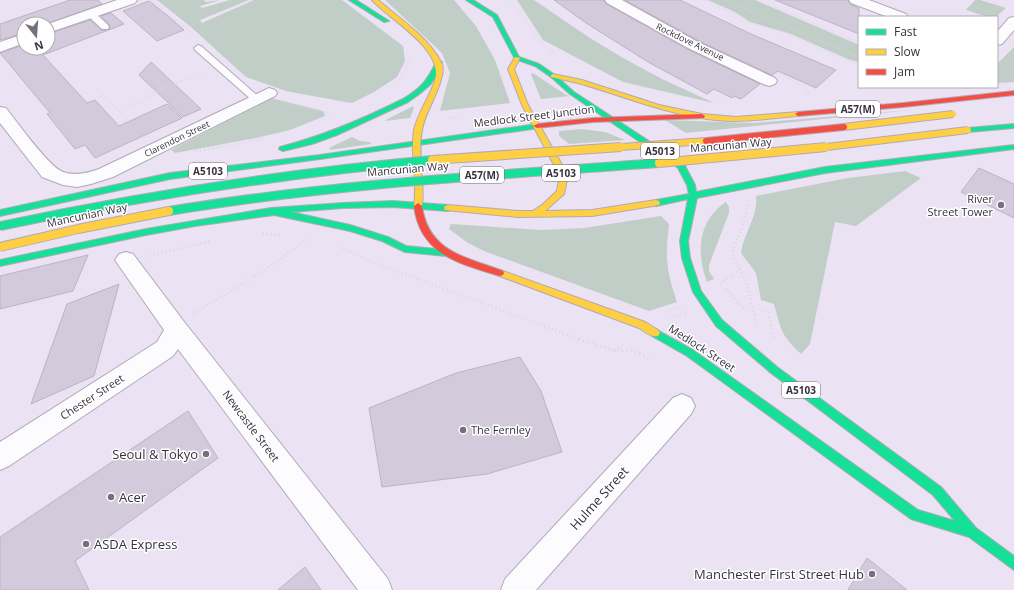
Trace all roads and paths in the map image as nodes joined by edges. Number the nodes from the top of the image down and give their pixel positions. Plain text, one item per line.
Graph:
1 (130, 0) edge
2 (352, 0) edge
3 (375, 0) edge
4 (469, 0) edge
5 (511, 0) edge
6 (612, 0) edge
7 (704, 0) edge
8 (724, 0) edge
9 (758, 0) edge
10 (856, 0) edge
11 (985, 0) edge
12 (493, 5) dead end
13 (1007, 6) dead end
14 (91, 14) junction
15 (495, 16) junction
16 (898, 16) edge
17 (1014, 21) edge
18 (56, 27) edge
19 (105, 27) dead end
20 (998, 40) edge
21 (16, 41) edge
22 (422, 42) junction
23 (858, 43) edge
24 (0, 47) edge
25 (198, 48) dead end
26 (409, 50) dead end
27 (555, 54) dead end
28 (858, 57) edge
29 (517, 58) junction
30 (439, 62) junction
31 (858, 64) edge
32 (146, 72) dead end
33 (206, 72) dead end
34 (553, 76) junction
35 (769, 80) joint
36 (394, 84) dead end
37 (97, 88) dead end
38 (164, 88) junction
39 (1014, 93) edge
40 (262, 96) junction
41 (813, 99) dead end
42 (118, 111) junction
43 (0, 112) edge
44 (957, 114) dead end
45 (702, 116) junction
46 (326, 119) dead end
47 (611, 119) junction
48 (536, 125) junction
49 (115, 126) dead end
50 (1014, 126) edge
51 (268, 138) dead end
52 (419, 142) junction
53 (1013, 148) edge
54 (195, 151) dead end
55 (270, 151) dead end
56 (205, 162) dead end
57 (170, 176) junction
58 (693, 196) junction
59 (748, 205) dead end
60 (418, 206) junction
61 (271, 211) junction
62 (0, 213) edge
63 (534, 214) junction
64 (689, 215) joint
65 (0, 226) edge
66 (258, 234) dead end
67 (288, 235) dead end
68 (302, 236) dead end
69 (216, 240) dead end
70 (0, 247) edge
71 (340, 247) dead end
72 (169, 252) dead end
73 (446, 253) junction
74 (126, 260) dead end
75 (0, 263) edge
76 (740, 269) junction
77 (721, 284) dead end
78 (727, 289) dead end
79 (683, 304) dead end
80 (746, 309) dead end
81 (762, 310) dead end
82 (662, 313) dead end
83 (758, 329) dead end
84 (177, 330) junction
85 (775, 340) dead end
86 (621, 346) dead end
87 (632, 350) dead end
88 (615, 351) junction
89 (682, 406) dead end
90 (0, 457) edge
91 (972, 532) junction
92 (1014, 564) edge
93 (377, 590) edge
94 (516, 590) edge

1 - 14 street
2 - 22 main road
3 - 22 main road
4 - 15 main road
5 - 27 path
6 - 35 street, Rockdove Avenue
7 - 31 path
8 - 28 path
9 - 23 path
10 - 16 street
11 - 13 path
12 - 15 main road
14 - 18 street
14 - 19 lane
15 - 29 main road
17 - 20 street
21 - 24 street
22 - 30 main road
25 - 40 lane
26 - 36 path
29 - 34 main road
29 - 48 main road, A5103
30 - 52 main road, A5103
30 - 55 main road
32 - 38 path
33 - 38 path
34 - 45 main road, A57(M)
34 - 47 main road, A5013
35 - 41 path
37 - 42 path
38 - 42 path
39 - 45 main road, A57(M)
40 - 43 street, Clarendon Street
40 - 46 path
42 - 49 path
44 - 65 main road, Mancunian Way / A57(M), bridge
45 - 47 main road, A57(M)
47 - 48 main road, Medlock Street Junction / A5103
47 - 58 main road, A5013
48 - 52 main road, Medlock Street Junction / A5103
48 - 63 main road, A5103
50 - 70 main road, Mancunian Way / A57(M), bridge
51 - 54 path
52 - 57 main road, Mancunian Way / A5103
52 - 60 main road, A5103
53 - 58 main road
56 - 57 main road
57 - 62 main road, Mancunian Way / A5103
58 - 63 main road
58 - 64 main road, Medlock Street / A5013
59 - 76 path
60 - 61 main road
60 - 63 main road
60 - 73 main road, Medlock Street / A5103
61 - 73 main road
61 - 75 main road
64 - 91 main road, Medlock Street / A5103
66 - 67 path
68 - 84 path
69 - 72 path
71 - 88 path
73 - 91 main road, Medlock Street / A5103
74 - 84 street, Newcastle Street
76 - 77 path
76 - 83 path
78 - 80 path
79 - 82 path
81 - 85 path
84 - 90 street, Chester Street
84 - 93 street, Newcastle Street
86 - 88 path
87 - 88 path
89 - 94 street, Hulme Street
91 - 92 main road, Medlock Street / A5103

